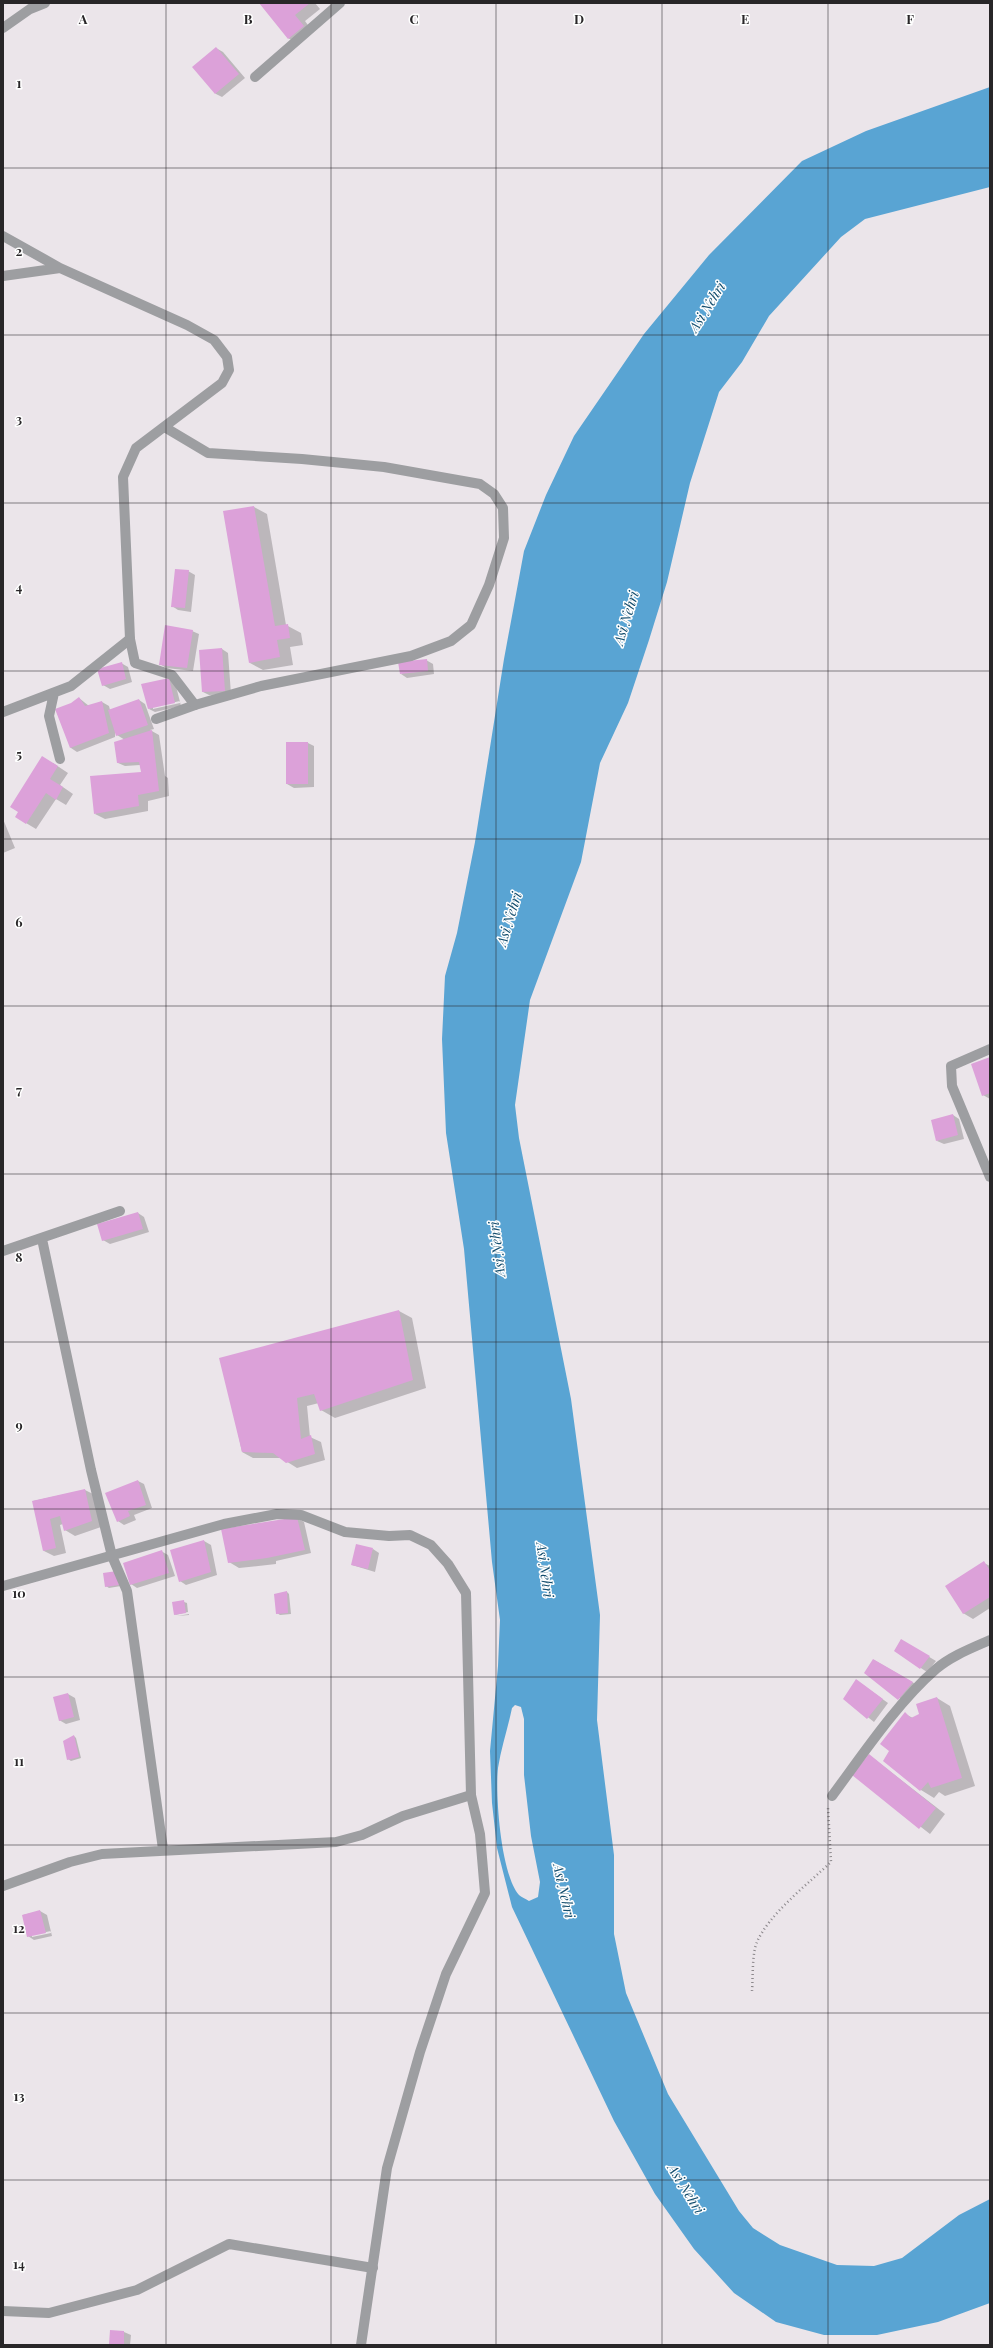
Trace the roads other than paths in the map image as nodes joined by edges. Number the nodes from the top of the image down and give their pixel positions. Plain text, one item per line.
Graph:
1 (45, 3) edge
2 (340, 3) edge
3 (3, 28) edge
4 (255, 77) dead end
5 (3, 236) edge
6 (60, 268) junction
7 (3, 276) edge
8 (166, 428) junction
9 (130, 639) junction
10 (54, 693) junction
11 (195, 705) junction
12 (3, 712) edge
13 (156, 719) dead end
14 (60, 759) dead end
15 (990, 1049) edge
16 (990, 1177) edge
17 (120, 1211) dead end
18 (42, 1239) junction
19 (3, 1250) edge
20 (112, 1556) junction
21 (3, 1586) edge
22 (990, 1640) edge
23 (471, 1795) junction
24 (832, 1796) road end
25 (163, 1849) junction
26 (3, 1886) edge
27 (373, 2268) junction
28 (3, 2311) edge
29 (361, 2345) edge

1 - 3 street
2 - 4 street
5 - 6 street
6 - 7 street
6 - 8 street
8 - 9 street
8 - 11 street
9 - 10 street
9 - 11 street
10 - 12 street
10 - 14 street
11 - 13 street
15 - 16 street
17 - 18 street
18 - 19 street
18 - 20 street
20 - 21 street
20 - 23 street
20 - 25 street
22 - 24 street
23 - 25 street
23 - 27 street
25 - 26 street
27 - 28 street
27 - 29 street

